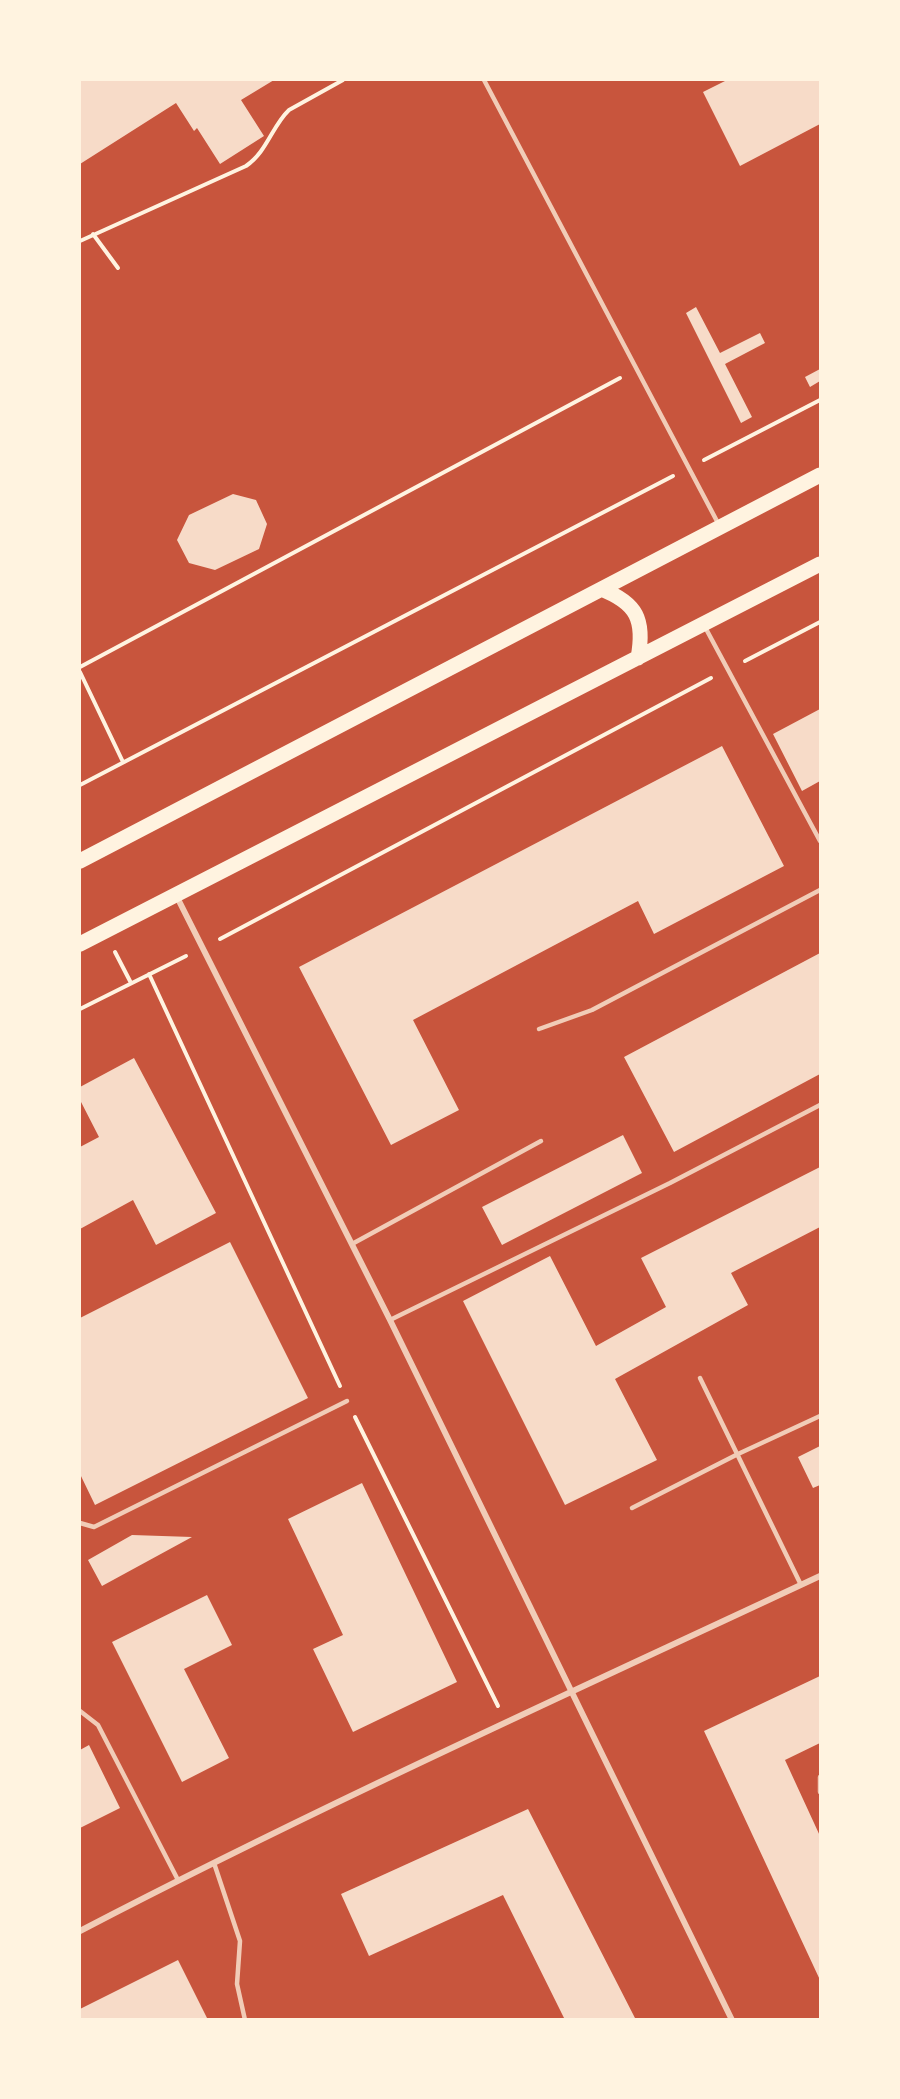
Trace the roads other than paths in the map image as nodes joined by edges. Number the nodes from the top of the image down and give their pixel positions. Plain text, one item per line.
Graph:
1 (483, 80) edge
2 (820, 475) edge
3 (720, 527) junction
4 (820, 564) edge
5 (601, 589) junction
6 (704, 624) junction
7 (638, 658) junction
8 (820, 841) edge
9 (80, 861) edge
10 (820, 890) edge
11 (176, 895) junction
12 (80, 944) edge
13 (539, 1029) dead end
14 (820, 1105) edge
15 (541, 1141) dead end
16 (352, 1244) junction
17 (390, 1320) junction
18 (700, 1378) dead end
19 (347, 1401) road end
20 (820, 1416) edge
21 (738, 1455) junction
22 (632, 1508) dead end
23 (80, 1523) edge
24 (820, 1576) edge
25 (801, 1585) junction
26 (571, 1692) junction
27 (80, 1711) edge
28 (820, 1777) edge
29 (820, 1792) edge
30 (214, 1863) junction
31 (178, 1880) junction
32 (80, 1931) edge
33 (245, 2019) edge
34 (732, 2019) edge

1 - 3 lane
2 - 3 main road
3 - 5 main road
4 - 6 main road
5 - 7 main road
5 - 9 main road
6 - 7 main road
6 - 8 lane
7 - 11 main road
10 - 13 lane
11 - 12 main road
11 - 16 street
14 - 17 lane
15 - 16 lane
16 - 17 street
17 - 26 street
18 - 21 lane
19 - 23 lane
20 - 21 lane
21 - 22 lane
21 - 25 lane
24 - 25 street
25 - 26 street
26 - 30 street
26 - 34 street
27 - 31 lane
28 - 29 lane
30 - 31 street
30 - 33 lane
31 - 32 street

